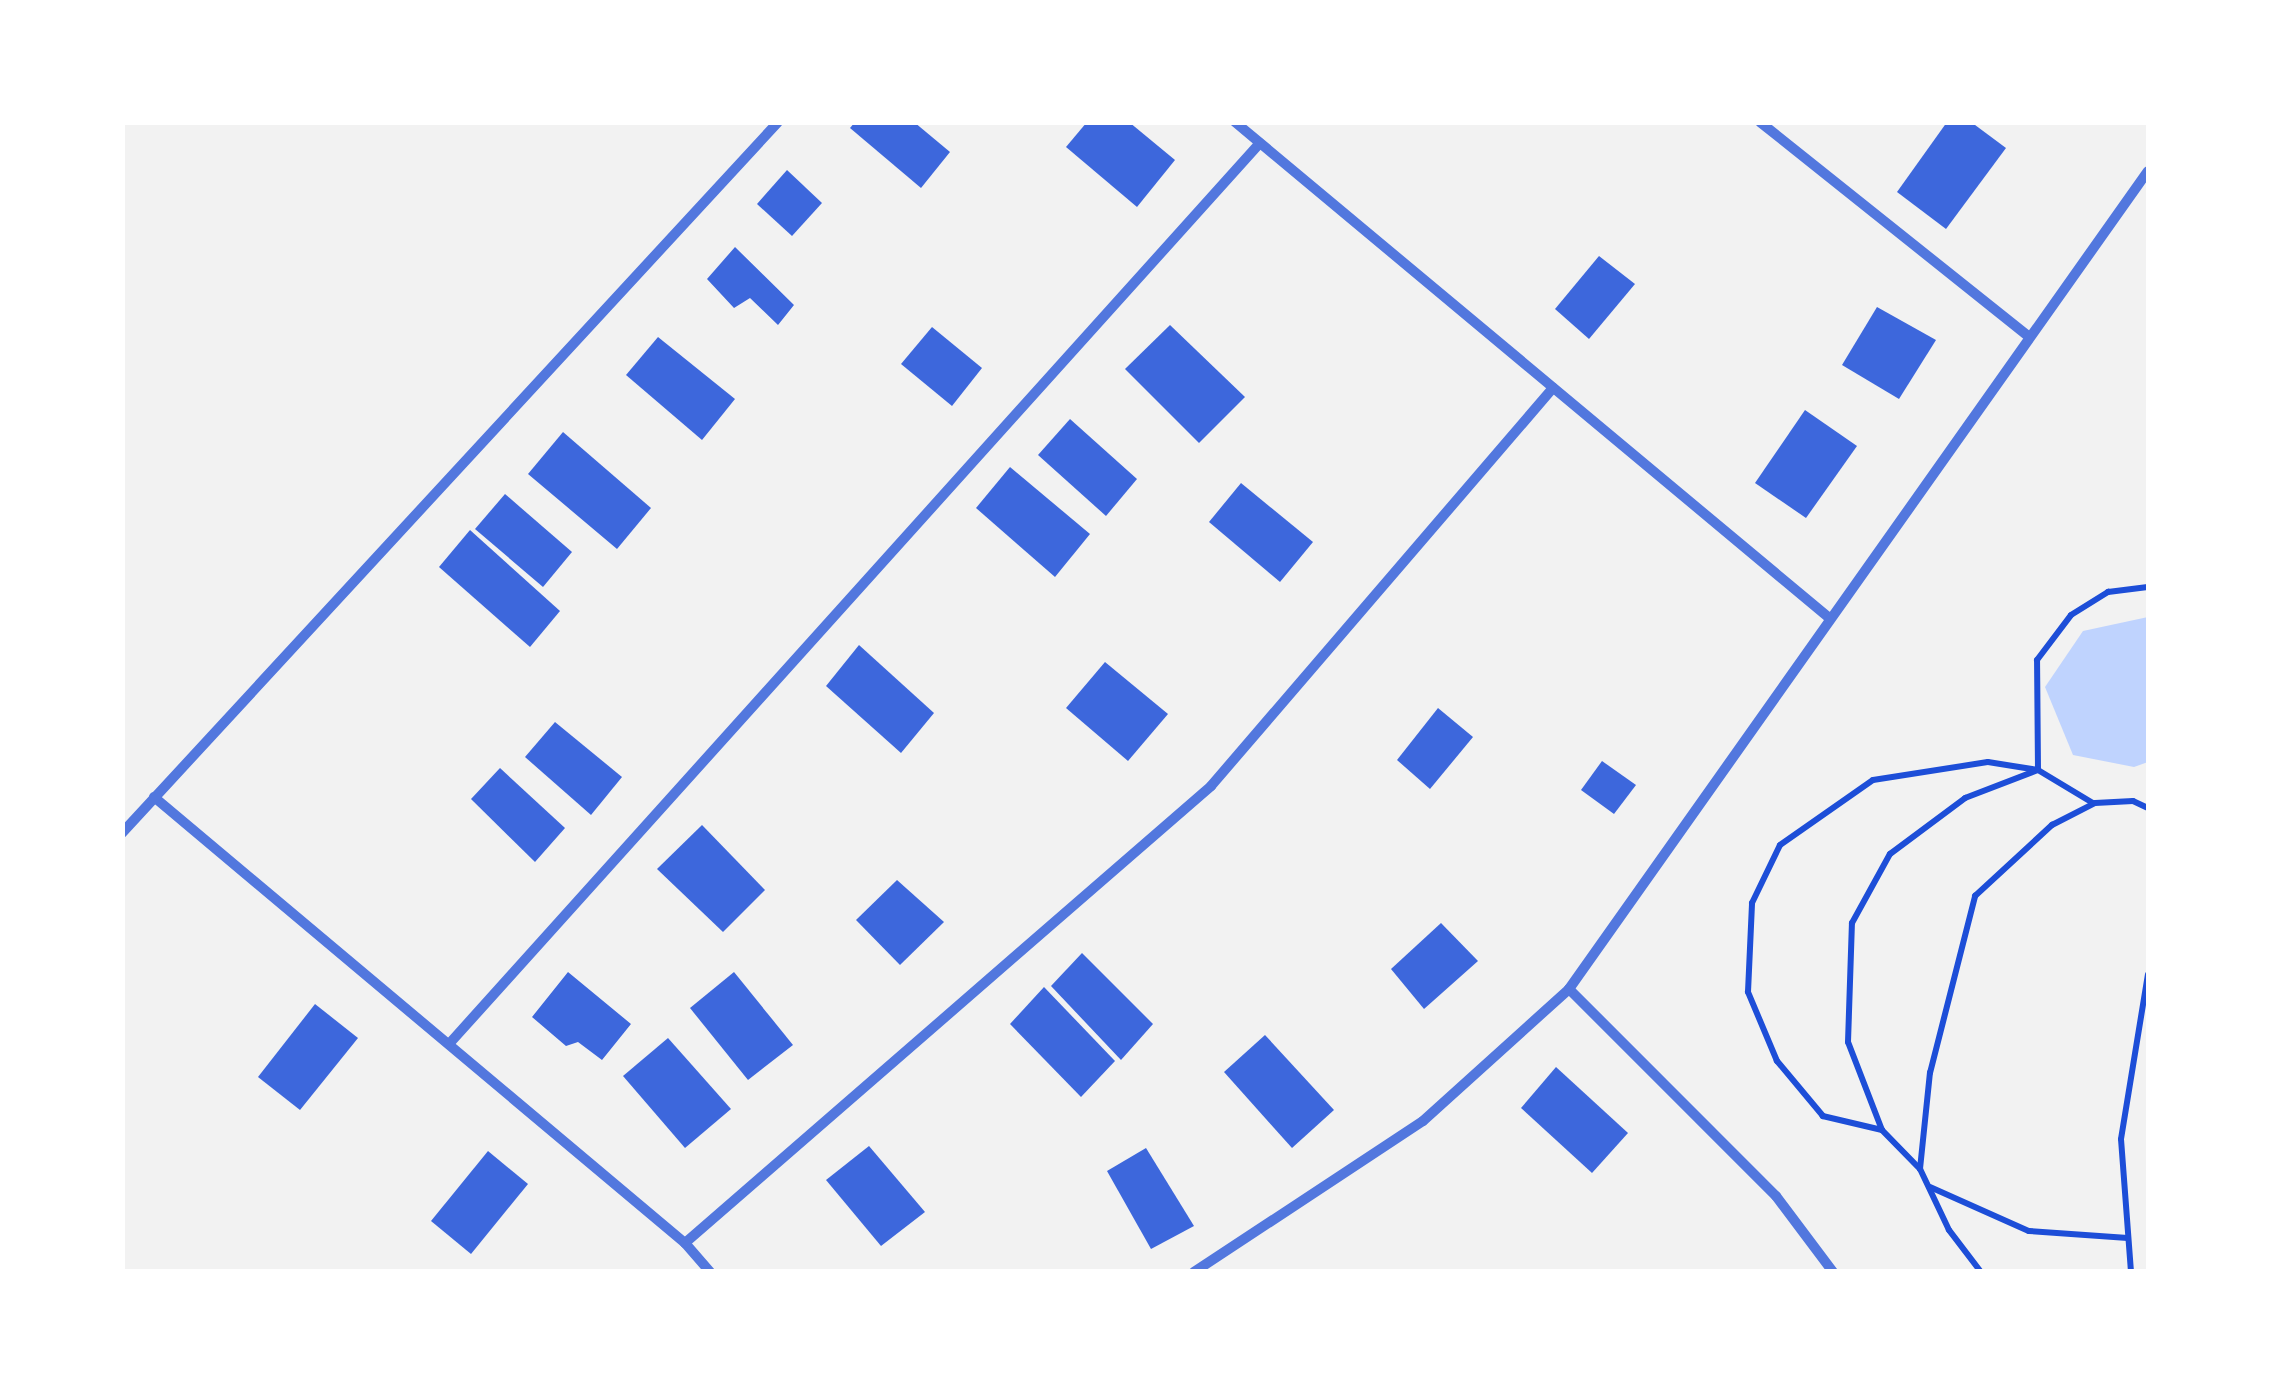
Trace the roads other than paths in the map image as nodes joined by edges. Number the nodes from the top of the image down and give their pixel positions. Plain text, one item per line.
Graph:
1 (778, 122) edge
2 (1236, 122) edge
3 (1760, 122) edge
4 (1260, 144) junction
5 (2148, 171) edge
6 (2028, 336) junction
7 (1554, 388) junction
8 (1828, 617) junction
9 (154, 796) junction
10 (122, 833) edge
11 (1569, 988) junction
12 (449, 1044) junction
13 (685, 1242) junction
14 (710, 1272) edge
15 (1194, 1272) edge
16 (1833, 1272) edge

1 - 9 street
2 - 4 street
3 - 6 street
4 - 7 street
4 - 12 street
5 - 6 street
6 - 8 street
7 - 8 street
7 - 13 street
8 - 11 street
9 - 10 street
9 - 12 street
11 - 15 street
11 - 16 street
12 - 13 street
13 - 14 street

